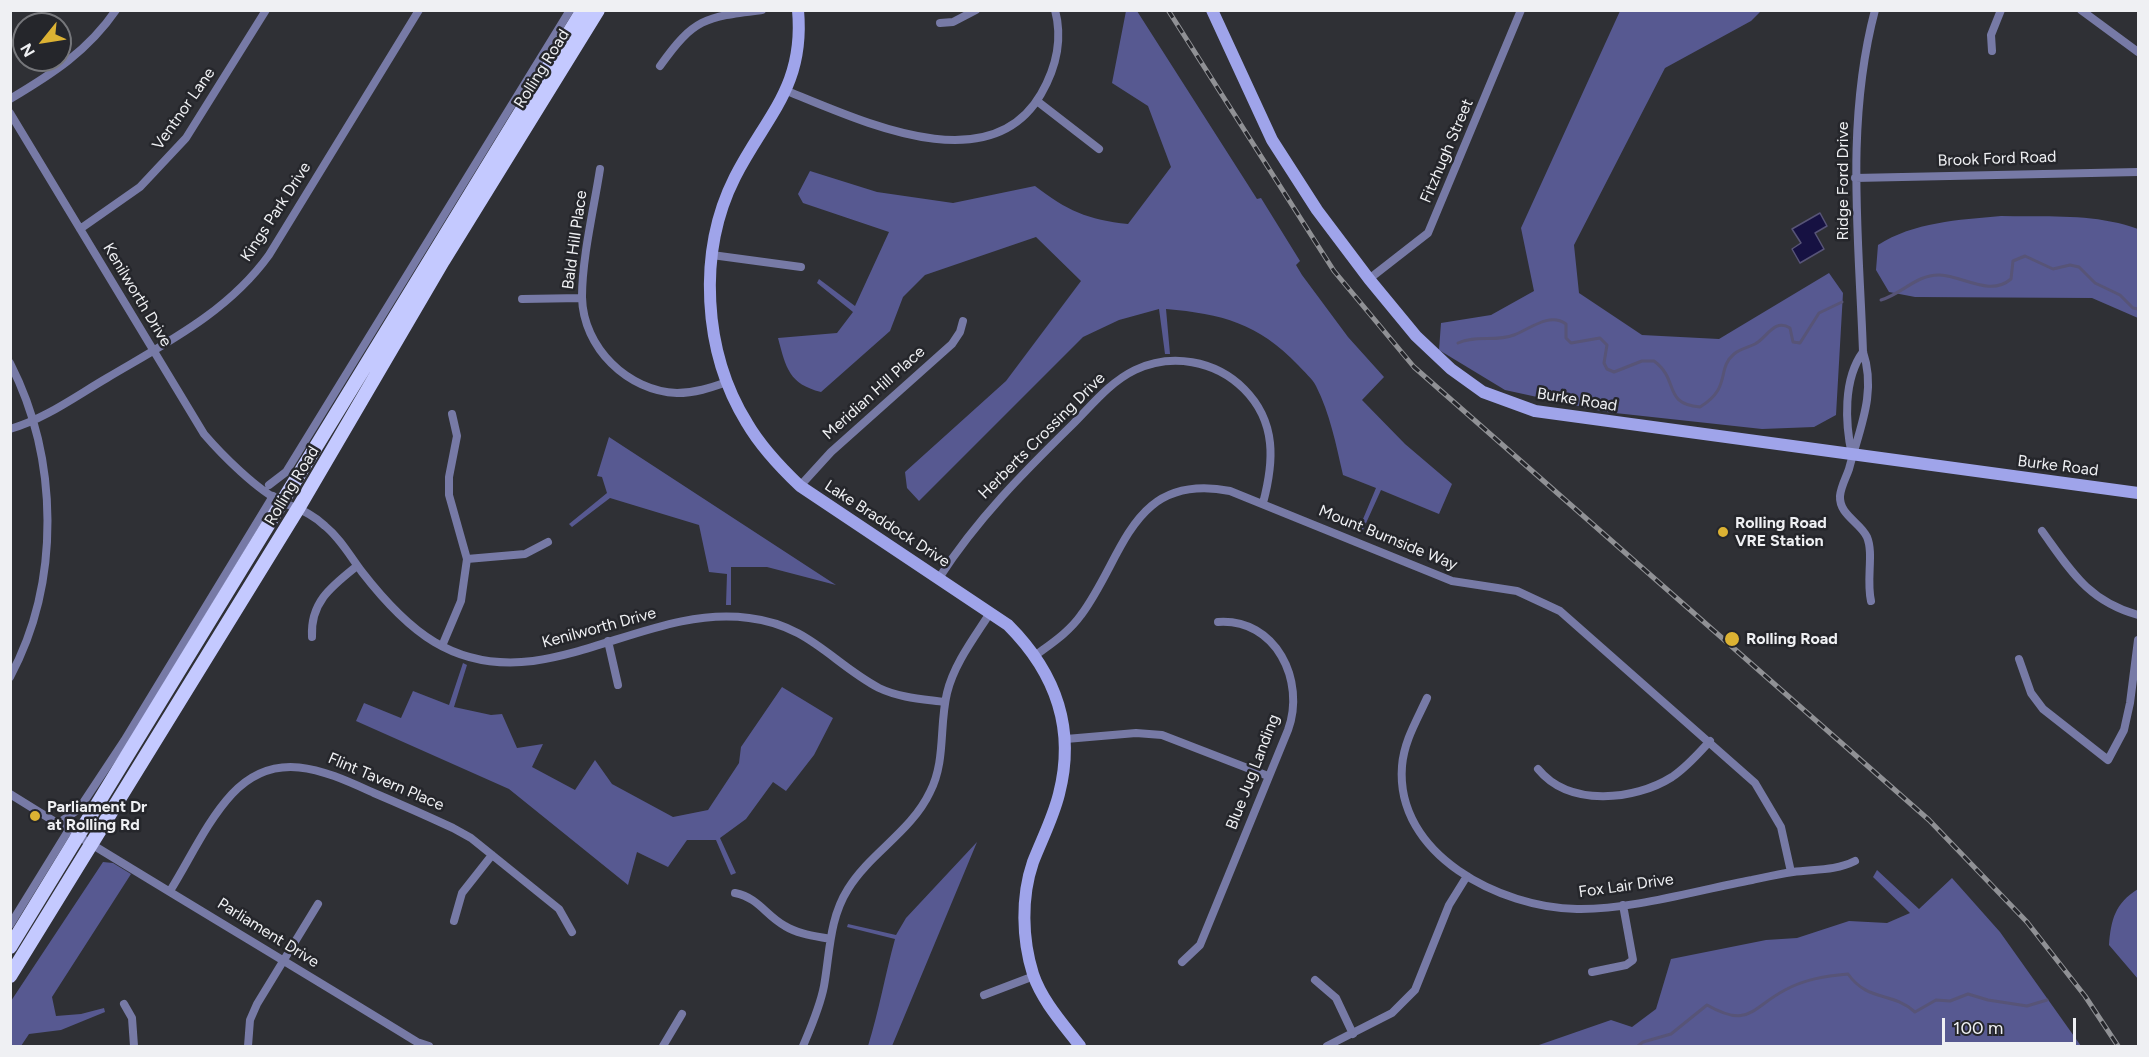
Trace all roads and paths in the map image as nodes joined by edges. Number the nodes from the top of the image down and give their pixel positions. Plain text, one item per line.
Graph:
1 (116, 10) edge
2 (266, 10) edge
3 (419, 10) edge
4 (570, 10) edge
5 (583, 10) edge
6 (598, 10) edge
7 (762, 10) edge
8 (798, 10) edge
9 (976, 10) edge
10 (1055, 10) edge
11 (1212, 10) edge
12 (1521, 10) edge
13 (1875, 10) edge
14 (2001, 10) edge
15 (2081, 10) edge
16 (940, 23) dead end
17 (1992, 51) dead end
18 (2139, 52) edge
19 (660, 66) dead end
20 (787, 91) junction
21 (10, 99) edge
22 (1037, 101) junction
23 (10, 113) edge
24 (1099, 149) dead end
25 (600, 169) dead end
26 (2139, 172) edge
27 (1855, 177) junction
28 (80, 229) junction
29 (712, 255) junction
30 (801, 267) dead end
31 (1369, 279) junction
32 (582, 298) junction
33 (522, 299) dead end
34 (963, 321) dead end
35 (153, 351) junction
36 (1863, 352) junction
37 (10, 363) edge
38 (726, 382) junction
39 (452, 414) dead end
40 (32, 421) junction
41 (10, 429) edge
42 (1852, 455) junction
43 (254, 480) junction
44 (269, 485) junction
45 (800, 486) junction
46 (2139, 493) edge
47 (281, 497) junction
48 (1263, 503) junction
49 (299, 507) junction
50 (2042, 531) dead end
51 (548, 542) dead end
52 (467, 560) junction
53 (357, 566) junction
54 (939, 578) junction
55 (1871, 601) dead end
56 (990, 613) junction
57 (2139, 615) edge
58 (1218, 622) dead end
59 (312, 637) dead end
60 (2139, 640) edge
61 (608, 641) junction
62 (442, 646) junction
63 (1036, 655) junction
64 (2019, 659) dead end
65 (10, 677) edge
66 (618, 685) dead end
67 (1427, 698) dead end
68 (945, 702) junction
69 (153, 714) junction
70 (1066, 739) junction
71 (124, 741) junction
72 (1710, 741) junction
73 (1538, 769) dead end
74 (1268, 776) junction
75 (10, 794) edge
76 (48, 817) junction
77 (63, 820) junction
78 (76, 833) junction
79 (92, 844) junction
80 (492, 855) junction
81 (1855, 861) dead end
82 (1791, 872) junction
83 (1467, 876) junction
84 (170, 891) junction
85 (735, 893) dead end
86 (318, 904) dead end
87 (1623, 904) junction
88 (454, 921) dead end
89 (10, 925) edge
90 (572, 932) dead end
91 (830, 939) junction
92 (10, 947) edge
93 (284, 960) junction
94 (1182, 962) dead end
95 (1592, 972) dead end
96 (10, 976) edge
97 (1034, 976) junction
98 (1316, 980) dead end
99 (984, 995) dead end
100 (124, 1004) dead end
101 (682, 1014) dead end
102 (1353, 1034) junction
103 (415, 1044) edge
104 (134, 1047) edge
105 (248, 1047) edge
106 (429, 1047) edge
107 (663, 1047) edge
108 (803, 1047) edge
109 (1080, 1047) edge
110 (1327, 1047) edge

1 - 21 street
2 - 28 street, Ventnor Lane
3 - 35 street, Kings Park Drive
4 - 44 street, Rolling Road
5 - 47 main road, Rolling Road
6 - 49 main road, Rolling Road
7 - 19 street
8 - 20 street, Lake Braddock Drive
9 - 16 street
10 - 22 street
11 - 31 street, Burke Road
12 - 31 street, Fitzhugh Street
13 - 27 street, Ridge Ford Drive
14 - 17 street
15 - 18 street
20 - 22 street
20 - 29 street, Lake Braddock Drive
22 - 24 street
23 - 28 street, Kenilworth Drive
25 - 32 street, Bald Hill Place
26 - 27 street, Brook Ford Road
27 - 36 street, Ridge Ford Drive
28 - 35 street, Kenilworth Drive
29 - 30 street
29 - 38 street, Lake Braddock Drive
31 - 42 street, Burke Road
32 - 33 street
32 - 38 street, Bald Hill Place
34 - 45 street, Meridian Hill Place
35 - 40 street, Kings Park Drive
35 - 43 street, Kenilworth Drive
36 - 42 street, Ridge Ford Drive
36 - 42 street, Ridge Ford Drive
37 - 40 street
38 - 45 street, Lake Braddock Drive
39 - 52 street
40 - 41 street, Kings Park Drive
40 - 65 street
42 - 46 street, Burke Road
42 - 55 street
43 - 44 street, Kenilworth Drive
43 - 47 street, Kenilworth Drive
44 - 47 street, Kenilworth Drive
45 - 54 street, Lake Braddock Drive
47 - 49 street, Kenilworth Drive
47 - 69 main road, Rolling Road
47 - 71 street, Rolling Road
48 - 54 street, Herberts Crossing Drive
48 - 63 street, Mount Burnside Way
48 - 72 street, Mount Burnside Way
49 - 53 street, Kenilworth Drive
49 - 79 main road, Rolling Road
50 - 57 street
51 - 52 street
52 - 62 street
53 - 59 street
53 - 62 street, Kenilworth Drive
54 - 56 street, Lake Braddock Drive
56 - 63 street, Lake Braddock Drive
56 - 68 street
58 - 74 street, Blue Jug Landing
60 - 64 street
61 - 62 street, Kenilworth Drive
61 - 66 street
61 - 68 street, Kenilworth Drive
63 - 70 street, Lake Braddock Drive
67 - 83 street, Fox Lair Drive
68 - 91 street
69 - 71 main road
69 - 78 main road, Rolling Road
70 - 74 street
70 - 97 street, Lake Braddock Drive
71 - 77 street, Rolling Road
72 - 73 street
72 - 82 street, Mount Burnside Way
74 - 94 street, Blue Jug Landing
75 - 76 street, Parliament Drive
76 - 77 street, Parliament Drive
76 - 78 street, Parliament Drive
77 - 78 street, Parliament Drive
78 - 79 street, Parliament Drive
78 - 89 street, Rolling Road
78 - 92 main road, Rolling Road
79 - 84 street, Parliament Drive
79 - 96 main road, Rolling Road
80 - 84 street, Flint Tavern Place
80 - 88 street
80 - 90 street, Flint Tavern Place
81 - 82 street, Fox Lair Drive
82 - 87 street, Fox Lair Drive
83 - 87 street, Fox Lair Drive
83 - 102 street
84 - 93 street, Parliament Drive
85 - 91 street
86 - 93 street
87 - 95 street
91 - 108 street
93 - 103 street, Parliament Drive
93 - 105 street
97 - 99 street
97 - 109 street, Lake Braddock Drive
98 - 102 street
100 - 104 street
101 - 107 street
102 - 110 street
103 - 106 street, Parliament Drive

